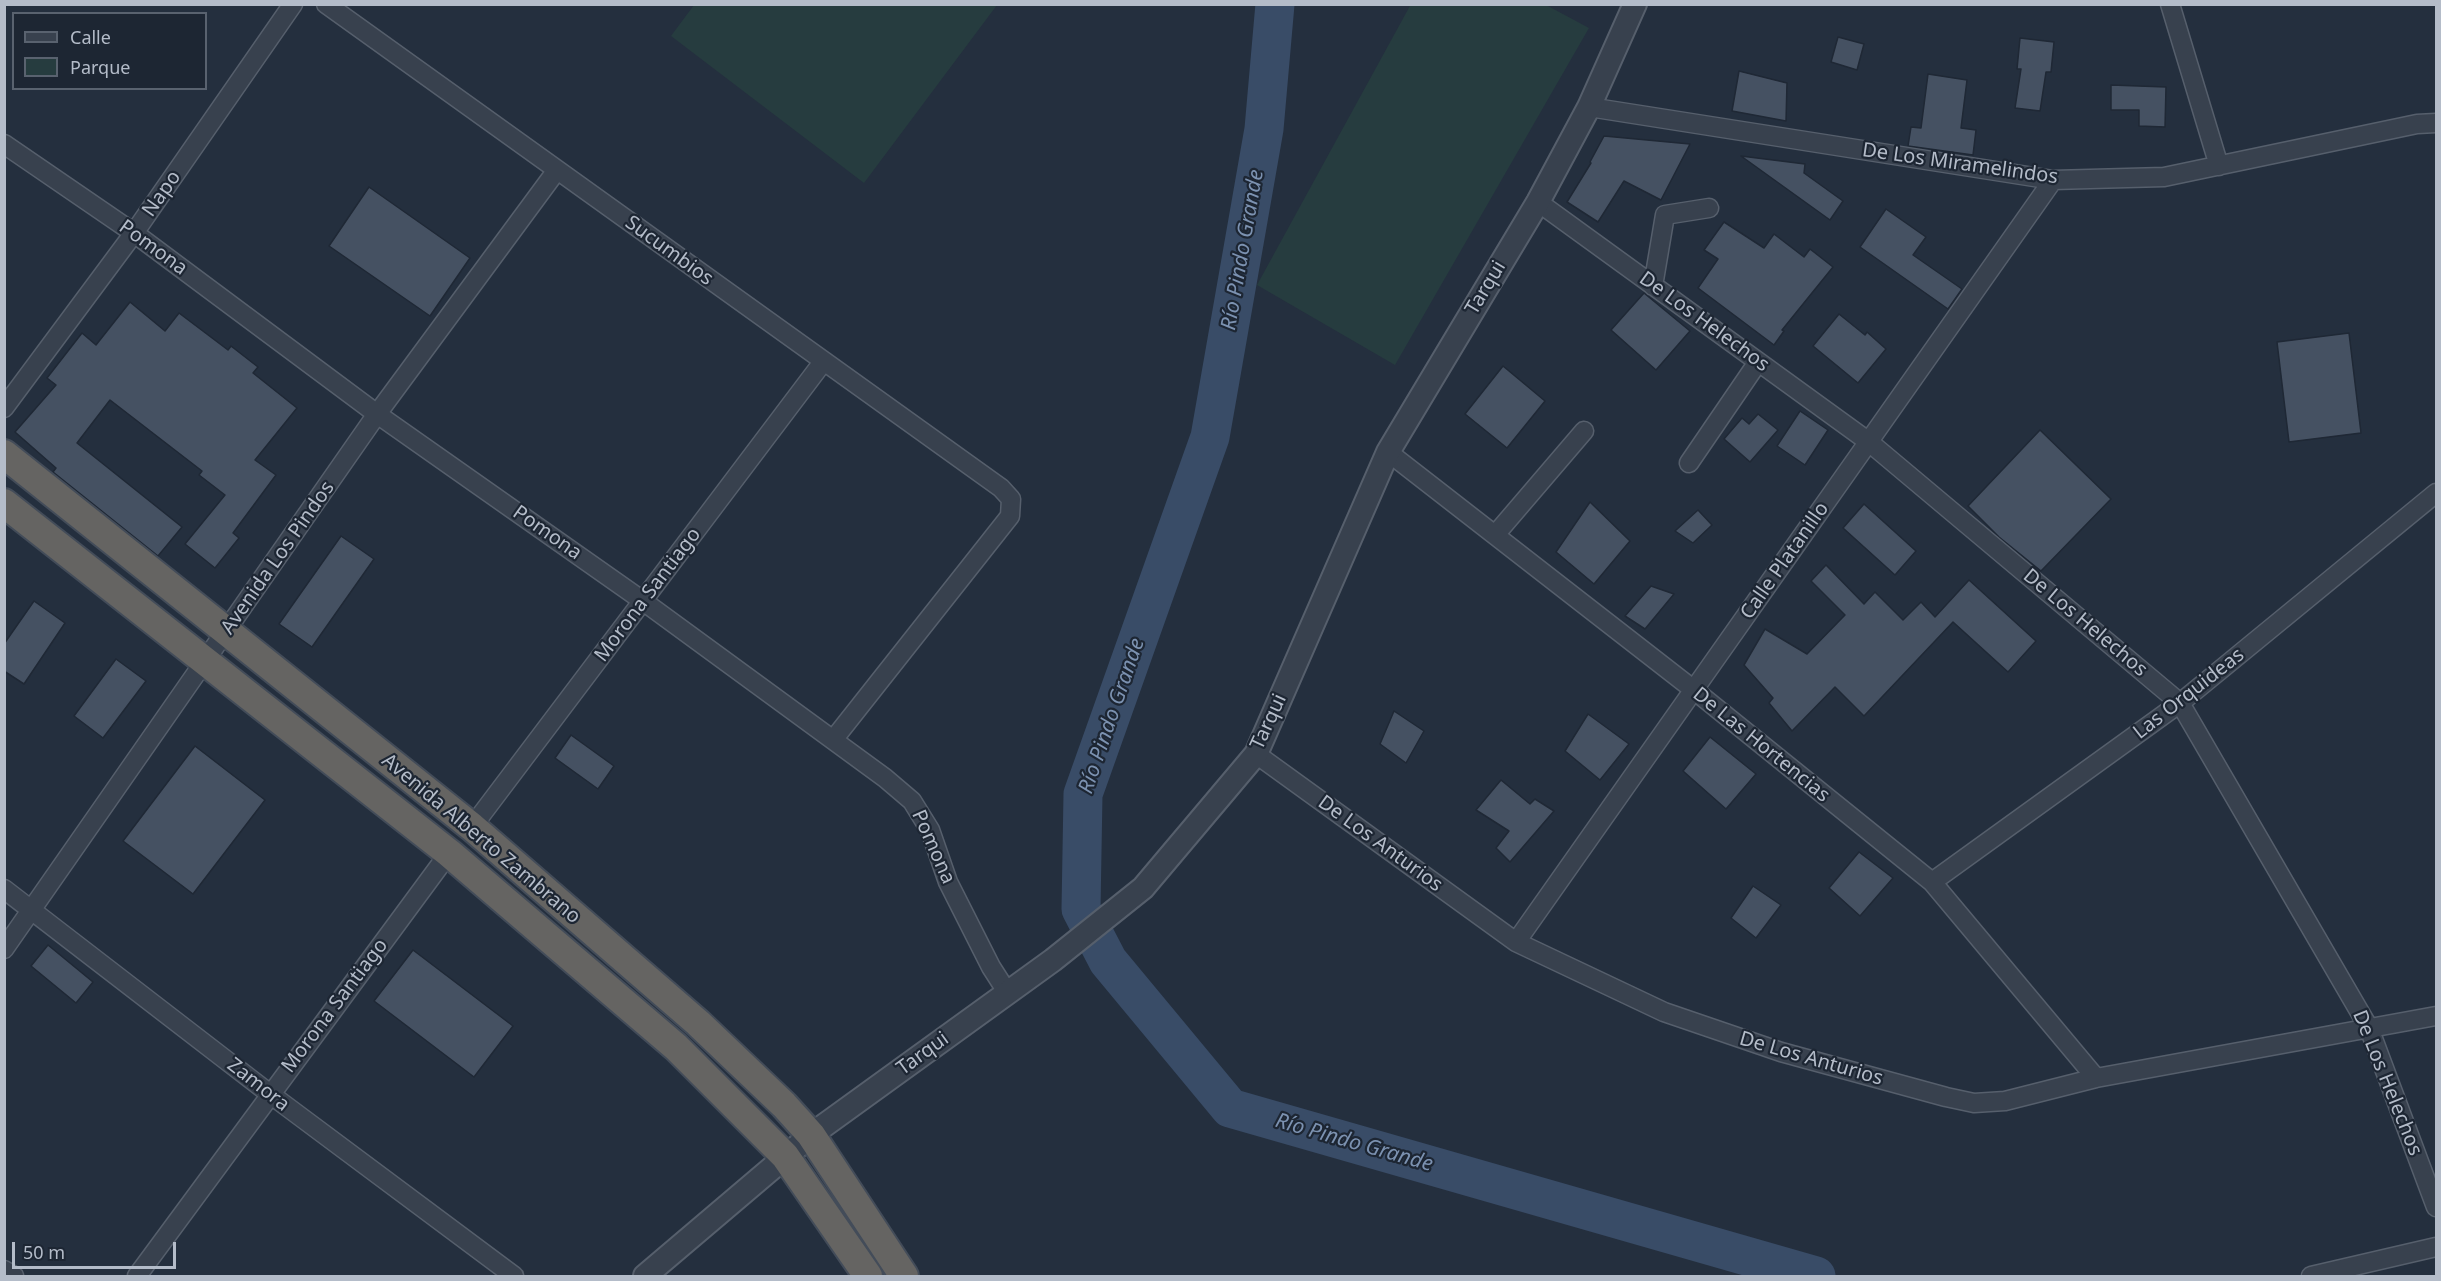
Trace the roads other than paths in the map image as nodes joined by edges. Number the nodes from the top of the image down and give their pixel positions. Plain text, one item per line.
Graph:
1 (293, 4) edge
2 (326, 4) edge
3 (1635, 4) edge
4 (2170, 4) edge
5 (1589, 107) junction
6 (2436, 123) edge
7 (4, 144) edge
8 (2219, 165) junction
9 (557, 171) junction
10 (2053, 180) junction
11 (1538, 202) junction
12 (1709, 208) dead end
13 (134, 233) junction
14 (1653, 286) junction
15 (823, 362) junction
16 (1758, 362) junction
17 (4, 408) edge
18 (377, 414) junction
19 (1584, 431) dead end
20 (1869, 442) junction
21 (1388, 452) junction
22 (4, 454) edge
23 (1689, 463) dead end
24 (2436, 494) edge
25 (4, 503) edge
26 (1495, 535) junction
27 (643, 601) junction
28 (228, 631) junction
29 (204, 663) junction
30 (1694, 690) junction
31 (2180, 703) junction
32 (833, 740) junction
33 (1256, 754) junction
34 (472, 827) junction
35 (449, 853) junction
36 (1932, 882) junction
37 (4, 889) edge
38 (33, 910) junction
39 (1516, 942) junction
40 (4, 949) edge
41 (1007, 992) junction
42 (2436, 1016) edge
43 (2369, 1028) junction
44 (2096, 1078) junction
45 (270, 1094) junction
46 (811, 1135) junction
47 (785, 1156) junction
48 (2436, 1207) edge
49 (2436, 1247) edge
50 (4, 1270) edge
51 (14, 1276) edge
52 (137, 1276) edge
53 (514, 1276) edge
54 (645, 1276) edge
55 (868, 1276) edge
56 (904, 1276) edge
57 (2311, 1276) edge

1 - 13 street, Napo
2 - 9 street, Sucumbios
3 - 5 street, Tarqui
4 - 8 street
5 - 10 street, De Los Miramelindos
5 - 11 street, Tarqui
6 - 8 street, De Los Miramelindos
7 - 13 street, Pomona
8 - 10 street, De Los Miramelindos
9 - 15 street, Sucumbios
9 - 18 street, Avenida Los Pindos
10 - 20 street, Calle Platanillo
11 - 14 street, De Los Helechos
11 - 21 street, Tarqui
12 - 14 street
13 - 17 street, Napo
13 - 18 street, Pomona
14 - 16 street, De Los Helechos
15 - 27 street, Morona Santiago
15 - 32 street, Sucumbios
16 - 20 street, De Los Helechos
16 - 23 street
18 - 27 street, Pomona
18 - 28 street, Avenida Los Pindos
19 - 26 street
20 - 30 street, Calle Platanillo
20 - 31 street, De Los Helechos
21 - 26 street, De Las Hortencias
21 - 33 street, Tarqui
22 - 28 highway, Avenida Alberto Zambrano
24 - 31 street, Las Orquideas
25 - 29 highway, Avenida Alberto Zambrano
26 - 30 street, De Las Hortencias
27 - 32 street, Pomona
27 - 34 street, Morona Santiago
28 - 29 street, Avenida Los Pindos
28 - 34 highway, Avenida Alberto Zambrano
29 - 35 highway, Avenida Alberto Zambrano
29 - 38 street, Avenida Los Pindos
30 - 36 street, De Las Hortencias
30 - 39 street, Calle Platanillo
31 - 36 street, Las Orquideas
31 - 43 street, De Los Helechos
32 - 41 street, Pomona
33 - 39 street, De Los Anturios
33 - 41 street, Tarqui
34 - 46 highway, Avenida Alberto Zambrano
35 - 45 street, Morona Santiago
35 - 47 highway, Avenida Alberto Zambrano
36 - 44 street, De Las Hortencias
37 - 38 street, Zamora
38 - 40 street, Avenida Los Pindos
38 - 45 street, Zamora
39 - 44 street, De Los Anturios
41 - 46 street, Tarqui
42 - 43 street, De Los Anturios
43 - 44 street, De Los Anturios
43 - 48 street, De Los Helechos
45 - 52 street, Morona Santiago
45 - 53 street, Zamora
46 - 47 street, Tarqui
46 - 56 highway, Avenida Alberto Zambrano
47 - 54 street, Tarqui
47 - 55 highway, Avenida Alberto Zambrano
49 - 57 street
50 - 51 street

